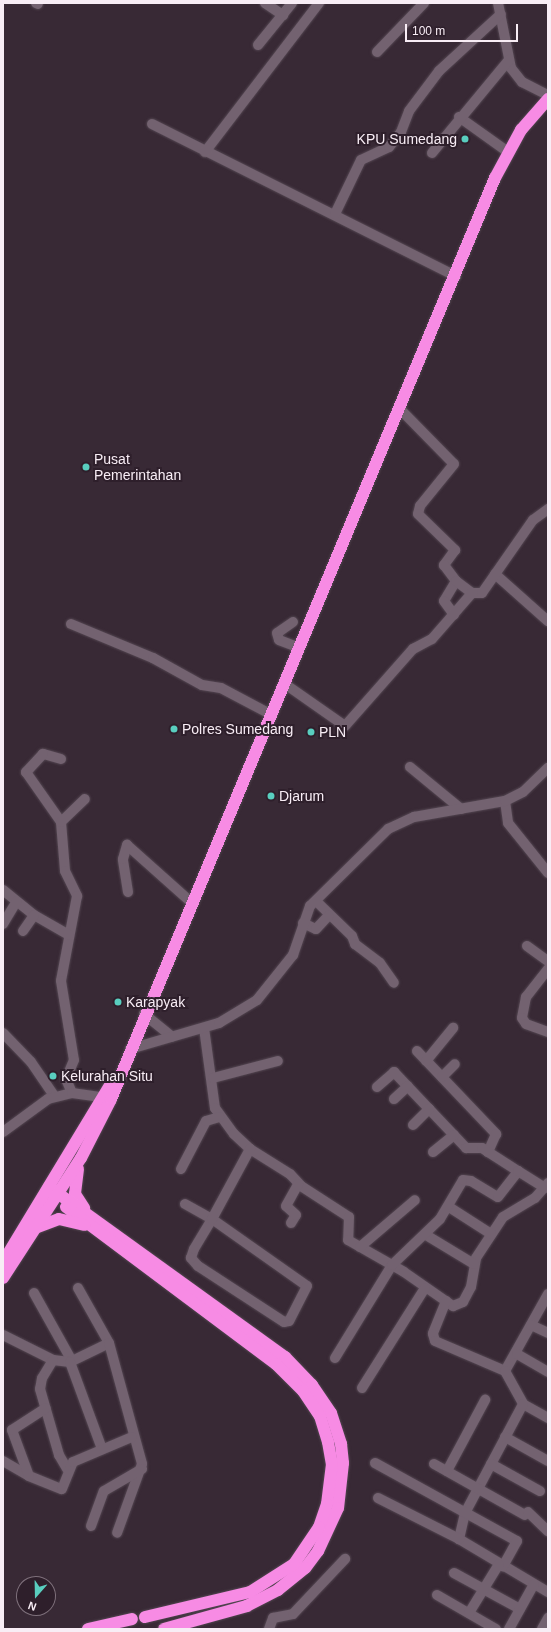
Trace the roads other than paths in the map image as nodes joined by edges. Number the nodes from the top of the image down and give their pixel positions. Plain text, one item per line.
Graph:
1 (266, 3) edge
2 (292, 3) edge
3 (319, 3) edge
4 (424, 3) edge
5 (498, 3) edge
6 (501, 14) junction
7 (283, 15) junction
8 (258, 45) dead end
9 (377, 52) dead end
10 (509, 60) junction
11 (548, 95) edge
12 (548, 99) edge
13 (459, 117) junction
14 (152, 124) dead end
15 (205, 152) junction
16 (508, 152) junction
17 (432, 154) dead end
18 (335, 214) junction
19 (456, 276) junction
20 (399, 408) junction
21 (548, 509) edge
22 (495, 574) junction
23 (456, 580) junction
24 (472, 594) junction
25 (454, 615) junction
26 (548, 621) edge
27 (293, 622) dead end
28 (70, 624) dead end
29 (300, 648) junction
30 (285, 684) junction
31 (272, 715) junction
32 (61, 759) dead end
33 (410, 767) dead end
34 (548, 768) edge
35 (85, 799) dead end
36 (505, 801) junction
37 (461, 809) junction
38 (61, 822) junction
39 (548, 873) edge
40 (3, 890) edge
41 (128, 892) dead end
42 (316, 901) junction
43 (16, 902) junction
44 (191, 902) junction
45 (34, 915) junction
46 (328, 916) junction
47 (303, 923) junction
48 (3, 924) edge
49 (23, 931) dead end
50 (68, 934) junction
51 (527, 946) dead end
52 (548, 961) edge
53 (548, 969) edge
54 (394, 983) dead end
55 (544, 984) edge
56 (144, 1014) junction
57 (204, 1028) junction
58 (452, 1028) dead end
59 (548, 1032) edge
60 (3, 1033) edge
61 (172, 1037) junction
62 (130, 1049) junction
63 (417, 1051) dead end
64 (278, 1062) dead end
65 (426, 1062) junction
66 (455, 1064) dead end
67 (442, 1077) junction
68 (212, 1078) junction
69 (408, 1086) junction
70 (377, 1087) dead end
71 (72, 1093) junction
72 (55, 1097) junction
73 (107, 1098) junction
74 (394, 1099) dead end
75 (429, 1109) junction
76 (219, 1117) junction
77 (413, 1125) dead end
78 (3, 1132) edge
79 (454, 1135) junction
80 (250, 1149) junction
81 (433, 1152) dead end
82 (488, 1152) junction
83 (81, 1158) junction
84 (181, 1169) dead end
85 (518, 1172) junction
86 (298, 1184) junction
87 (546, 1186) edge
88 (53, 1193) junction
89 (415, 1200) dead end
90 (185, 1204) dead end
91 (449, 1206) junction
92 (86, 1210) junction
93 (212, 1219) junction
94 (291, 1224) dead end
95 (38, 1227) junction
96 (491, 1234) junction
97 (426, 1235) junction
98 (115, 1242) junction
99 (360, 1247) junction
100 (3, 1262) edge
101 (474, 1264) junction
102 (392, 1265) junction
103 (3, 1278) edge
104 (78, 1288) dead end
105 (425, 1288) junction
106 (34, 1293) dead end
107 (548, 1296) edge
108 (446, 1301) junction
109 (531, 1325) junction
110 (548, 1333) edge
111 (4, 1336) edge
112 (109, 1343) junction
113 (517, 1354) junction
114 (336, 1358) dead end
115 (53, 1360) junction
116 (71, 1361) junction
117 (505, 1371) junction
118 (548, 1372) edge
119 (362, 1388) dead end
120 (485, 1400) dead end
121 (523, 1404) junction
122 (46, 1408) junction
123 (548, 1418) edge
124 (132, 1437) junction
125 (505, 1437) junction
126 (102, 1449) junction
127 (3, 1461) edge
128 (548, 1461) edge
129 (375, 1463) dead end
130 (434, 1464) dead end
131 (491, 1464) junction
132 (67, 1469) junction
133 (142, 1470) junction
134 (447, 1471) junction
135 (29, 1476) junction
136 (477, 1488) junction
137 (540, 1490) dead end
138 (378, 1498) dead end
139 (466, 1511) junction
140 (91, 1526) dead end
141 (548, 1531) edge
142 (117, 1533) dead end
143 (459, 1539) junction
144 (345, 1559) dead end
145 (501, 1565) junction
146 (454, 1573) dead end
147 (534, 1584) junction
148 (484, 1589) junction
149 (548, 1592) edge
150 (437, 1595) dead end
151 (520, 1609) junction
152 (469, 1613) junction
153 (145, 1617) dead end
154 (548, 1618) edge
155 (132, 1619) dead end
156 (88, 1629) edge
157 (164, 1629) edge
158 (269, 1629) edge
159 (496, 1629) edge
160 (509, 1629) edge
161 (542, 1629) edge

1 - 7 street
2 - 7 street
3 - 15 street
4 - 9 street
5 - 6 street
6 - 10 street
6 - 18 street
7 - 8 street
10 - 11 street
10 - 13 street
12 - 16 highway
13 - 16 street
13 - 17 street
14 - 15 street
15 - 18 street
16 - 19 highway
18 - 19 street
19 - 20 highway
20 - 23 street
20 - 29 highway
21 - 22 street
22 - 24 street
22 - 26 street
23 - 24 street
23 - 25 street
24 - 25 street
25 - 30 street
27 - 29 street
28 - 31 street
29 - 30 highway
30 - 31 highway
31 - 44 highway
32 - 38 street
33 - 37 street
34 - 36 street
35 - 38 street
36 - 37 street
36 - 39 street
37 - 42 street
38 - 50 street
40 - 43 street
41 - 44 street
42 - 46 street
42 - 47 street
43 - 45 street
43 - 48 street
44 - 56 highway
45 - 49 street
45 - 50 street
46 - 47 street
46 - 54 street
47 - 57 street
50 - 71 street
51 - 52 street
53 - 55 street
55 - 59 street
56 - 61 street
56 - 62 highway
57 - 61 street
57 - 68 street
58 - 65 street
60 - 72 street
61 - 62 street
62 - 73 highway
63 - 65 street
64 - 68 street
65 - 67 street
66 - 67 street
67 - 82 street
68 - 76 street
69 - 70 street
69 - 74 street
69 - 75 street
71 - 72 street
71 - 73 street
72 - 78 street
73 - 83 highway
73 - 88 highway
75 - 77 street
75 - 79 street
76 - 80 street
76 - 84 street
79 - 81 street
79 - 82 street
80 - 86 street
80 - 93 street
82 - 85 street
83 - 88 highway
83 - 92 highway
85 - 87 street
85 - 91 street
86 - 94 street
86 - 99 street
87 - 96 street
88 - 92 highway
88 - 95 highway
88 - 98 highway
88 - 100 highway
89 - 99 street
90 - 93 street
91 - 96 street
91 - 97 street
92 - 157 highway
93 - 93 street
95 - 98 highway
95 - 103 highway
96 - 101 street
97 - 101 street
97 - 102 street
98 - 153 highway
99 - 102 street
101 - 108 street
102 - 105 street
102 - 114 street
104 - 112 street
105 - 108 street
105 - 119 street
106 - 116 street
107 - 109 street
108 - 117 street
109 - 110 street
109 - 113 street
111 - 115 street
112 - 116 street
112 - 124 street
113 - 117 street
113 - 118 street
115 - 116 street
115 - 122 street
116 - 126 street
117 - 121 street
120 - 134 street
121 - 123 street
121 - 125 street
122 - 132 street
122 - 135 street
124 - 126 street
124 - 133 street
125 - 128 street
125 - 131 street
126 - 132 street
127 - 135 street
129 - 139 street
130 - 134 street
131 - 136 street
131 - 137 street
132 - 135 street
133 - 140 street
133 - 142 street
134 - 136 street
136 - 139 street
136 - 141 street
138 - 143 street
139 - 143 street
139 - 145 street
143 - 145 street
144 - 158 street
145 - 147 street
145 - 148 street
146 - 148 street
147 - 149 street
147 - 151 street
148 - 151 street
148 - 152 street
150 - 152 street
151 - 160 street
152 - 159 street
154 - 161 street
155 - 156 highway

